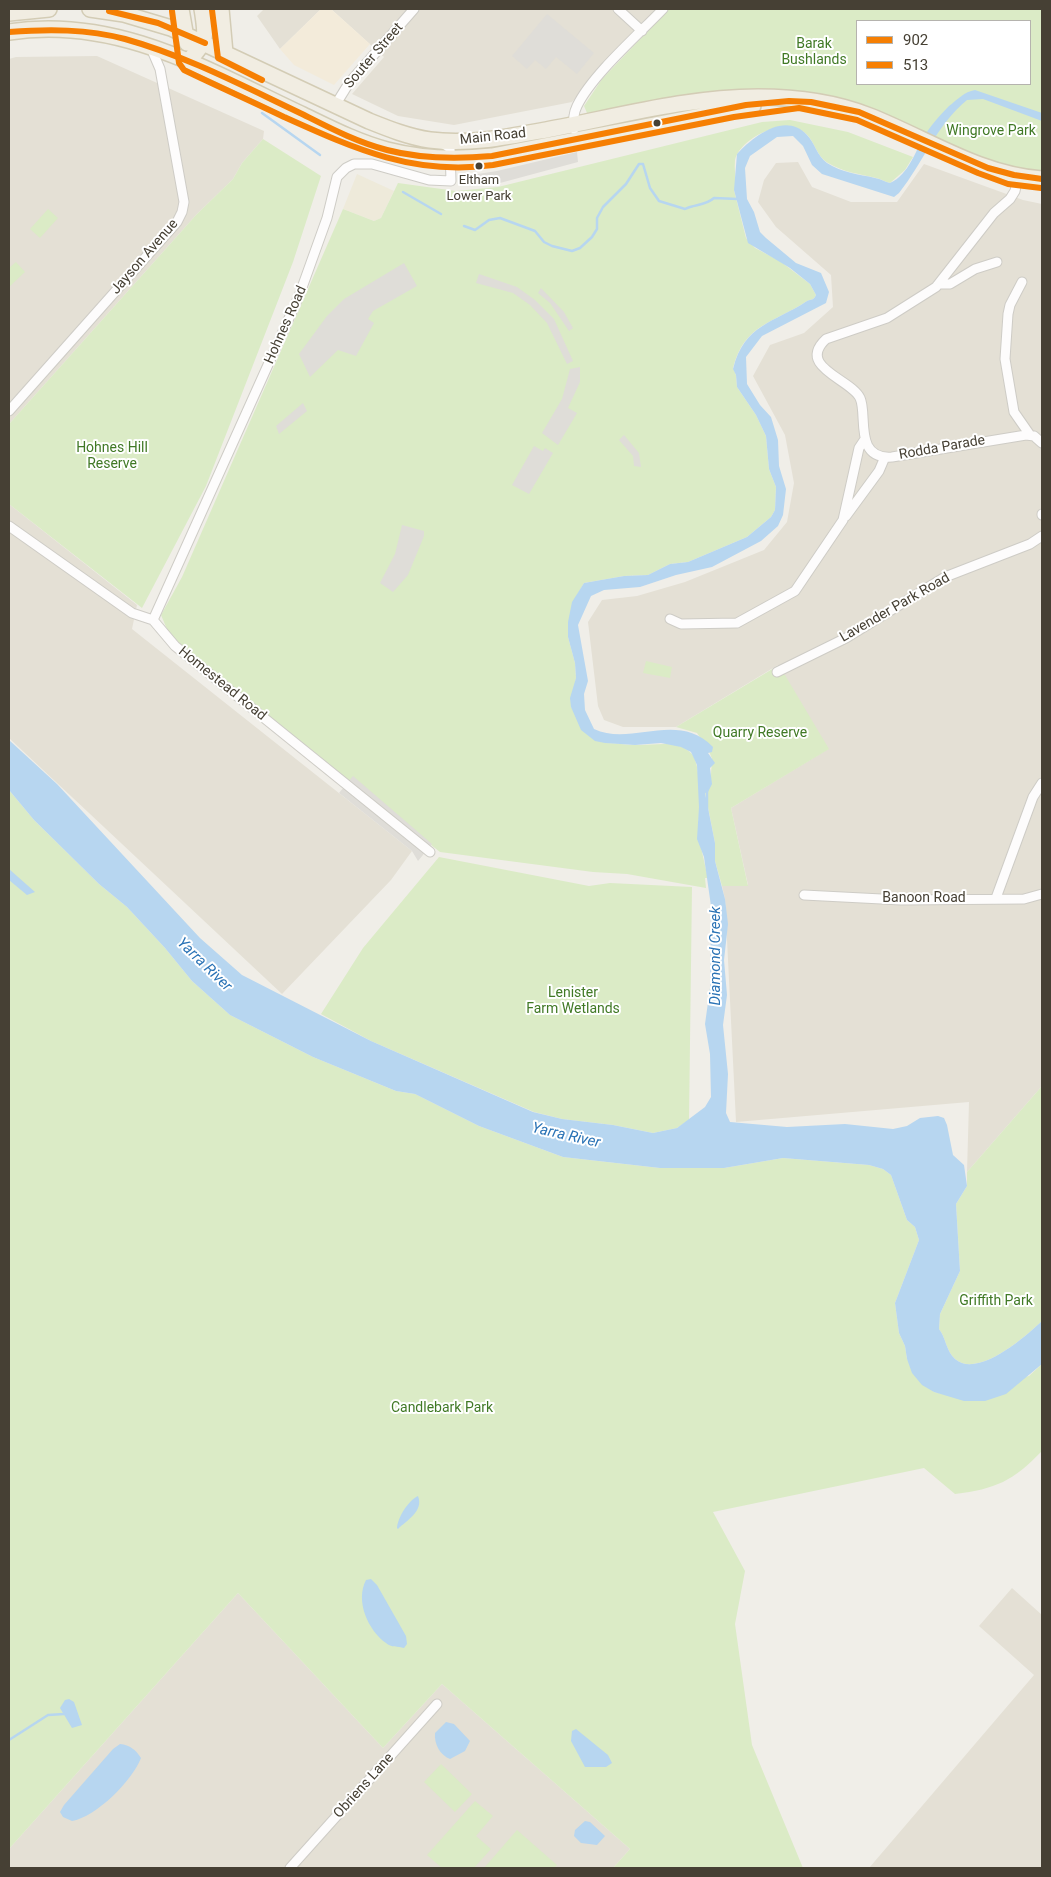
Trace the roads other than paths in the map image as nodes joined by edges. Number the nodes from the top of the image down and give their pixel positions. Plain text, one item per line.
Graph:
1 (49, 9) edge
2 (90, 9) edge
3 (140, 9) edge
4 (181, 9) edge
5 (202, 9) edge
6 (221, 9) edge
7 (414, 9) edge
8 (618, 9) edge
9 (663, 9) edge
10 (9, 13) edge
11 (124, 14) junction
12 (642, 31) junction
13 (9, 32) edge
14 (186, 35) junction
15 (204, 43) junction
16 (149, 46) junction
17 (226, 53) junction
18 (183, 59) junction
19 (160, 69) junction
20 (799, 100) junction
21 (336, 104) junction
22 (680, 104) junction
23 (672, 120) junction
24 (575, 132) junction
25 (439, 141) junction
26 (450, 159) junction
27 (1018, 176) junction
28 (1042, 179) edge
29 (997, 262) dead end
30 (1022, 282) dead end
31 (939, 284) junction
32 (9, 410) edge
33 (1028, 435) junction
34 (865, 440) junction
35 (1042, 443) edge
36 (885, 457) junction
37 (843, 520) junction
38 (9, 526) edge
39 (1042, 536) edge
40 (670, 619) dead end
41 (153, 620) junction
42 (777, 672) dead end
43 (1042, 783) edge
44 (430, 852) dead end
45 (804, 894) dead end
46 (1042, 894) edge
47 (996, 898) junction
48 (437, 1704) dead end
49 (290, 1868) edge

1 - 10 main road
2 - 11 main road, Main Road
3 - 11 main road
4 - 14 main road
5 - 15 main road
6 - 17 main road
7 - 21 street, Souter Street
8 - 12 street
9 - 12 street
11 - 14 main road, Main Road
12 - 24 street
13 - 16 main road, Main Road
14 - 15 main road, Main Road
14 - 18 main road
15 - 17 main road, Main Road
15 - 18 main road
16 - 18 main road, Main Road
16 - 19 street, Jayson Avenue
17 - 21 main road, Main Road
18 - 19 street
18 - 26 main road, Main Road
19 - 32 street, Jayson Avenue
20 - 22 main road, Main Road
20 - 23 main road, Main Road
20 - 27 main road, Main Road
21 - 25 main road, Main Road
22 - 23 main road
22 - 24 main road, Main Road
23 - 24 main road, Main Road
24 - 25 main road, Main Road
24 - 26 main road, Main Road
25 - 26 street
26 - 41 street, Hohnes Road
27 - 28 main road, Main Road
27 - 31 street
29 - 31 street
30 - 33 street
31 - 34 street
33 - 35 street
33 - 36 street, Rodda Parade
34 - 36 street, Rodda Parade
34 - 37 street
36 - 37 street
37 - 40 street
38 - 41 street
39 - 42 street, Lavender Park Road
41 - 44 street, Homestead Road
43 - 47 street
45 - 47 street, Banoon Road
46 - 47 street, Banoon Road
48 - 49 street, Obriens Lane

